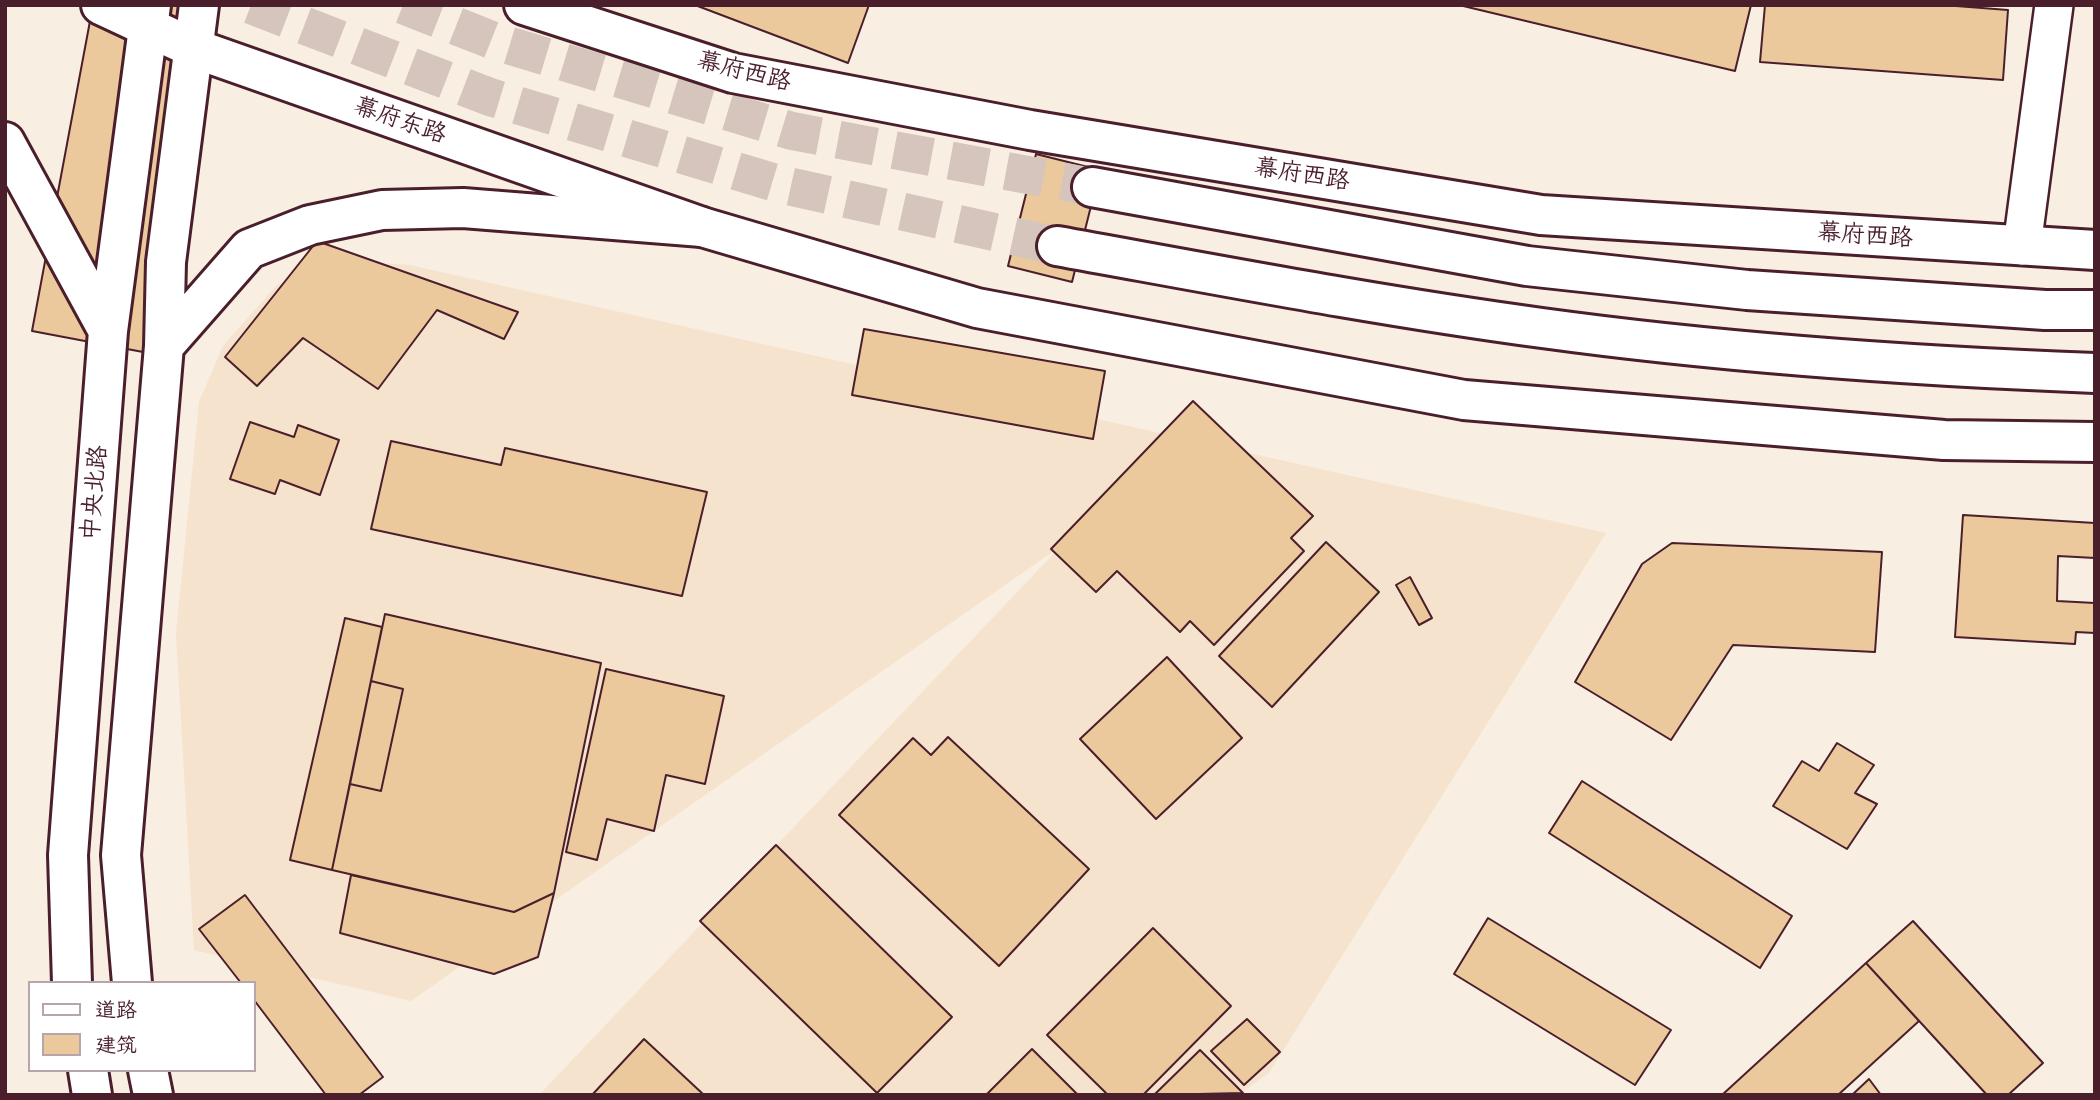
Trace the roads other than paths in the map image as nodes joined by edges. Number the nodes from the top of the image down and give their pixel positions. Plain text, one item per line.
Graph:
1 (101, 5) edge
2 (199, 5) edge
3 (524, 5) edge
4 (2054, 5) edge
5 (150, 16) edge
6 (193, 48) junction
7 (5, 142) edge
8 (1092, 187) tunnel mouth
9 (702, 227) junction
10 (1057, 246) tunnel mouth
11 (2022, 246) junction
12 (2095, 250) edge
13 (2095, 310) edge
14 (107, 331) junction
15 (164, 346) junction
16 (2095, 373) edge
17 (2095, 442) edge
18 (72, 981) edge
19 (132, 981) edge
20 (88, 1072) edge
21 (148, 1072) edge
22 (92, 1095) edge
23 (153, 1095) edge

1 - 5 main road, 幕府东路
2 - 6 main road
3 - 11 main road, 幕府西路
4 - 11 street
5 - 6 main road, 幕府东路
5 - 14 main road, 中央北路
6 - 9 main road, 幕府东路
6 - 15 main road
7 - 14 main road
8 - 13 main road, 幕府西路
9 - 15 main road
9 - 17 main road
10 - 16 main road
11 - 12 main road, 幕府西路
14 - 18 main road, 中央北路
15 - 19 main road
20 - 22 main road
21 - 23 main road

